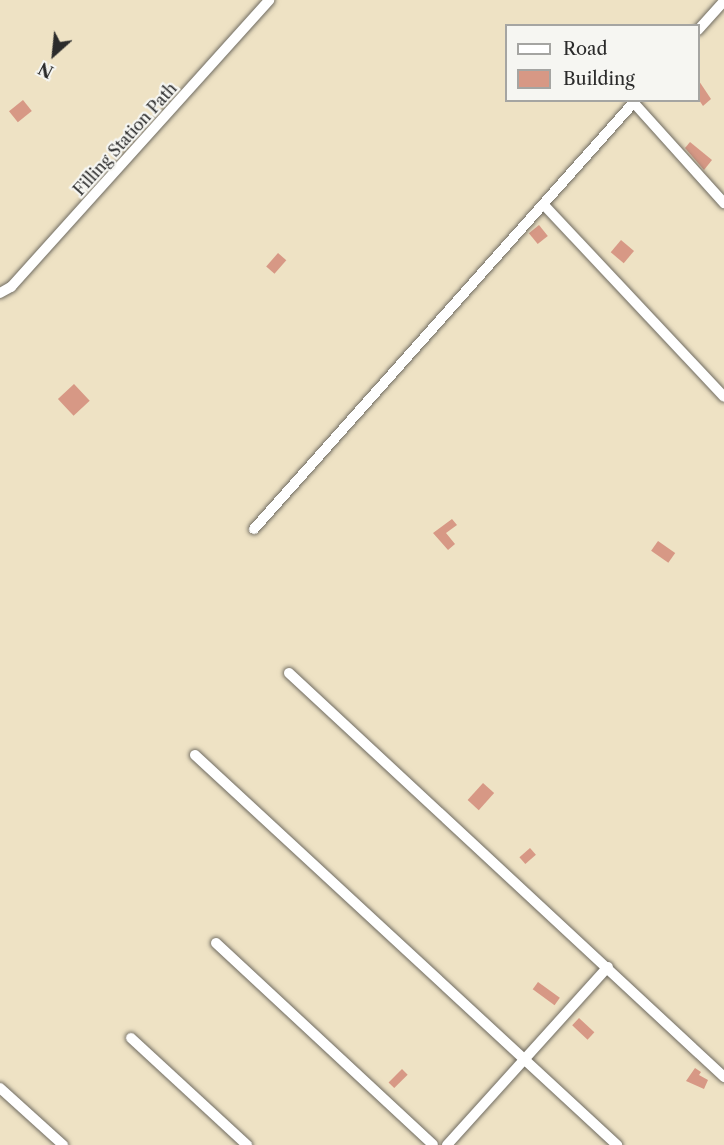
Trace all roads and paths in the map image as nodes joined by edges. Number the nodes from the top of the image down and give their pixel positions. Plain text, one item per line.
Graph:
1 (269, 0) edge
2 (724, 1) edge
3 (700, 29) edge
4 (635, 102) edge
5 (724, 203) edge
6 (544, 205) junction
7 (0, 293) edge
8 (724, 397) edge
9 (254, 529) dead end
10 (289, 673) dead end
11 (195, 755) dead end
12 (216, 943) dead end
13 (609, 967) junction
14 (131, 1038) dead end
15 (524, 1060) junction
16 (724, 1077) edge
17 (0, 1088) edge
18 (63, 1145) edge
19 (247, 1145) edge
20 (433, 1145) edge
21 (447, 1145) edge
22 (617, 1145) edge

1 - 7 street, Filling Station Path
2 - 3 street
4 - 5 street
4 - 6 street
6 - 8 street
6 - 9 street
10 - 13 street
11 - 15 street
12 - 20 street
13 - 15 street
13 - 16 street
14 - 19 street
15 - 21 street
15 - 22 street
17 - 18 street

